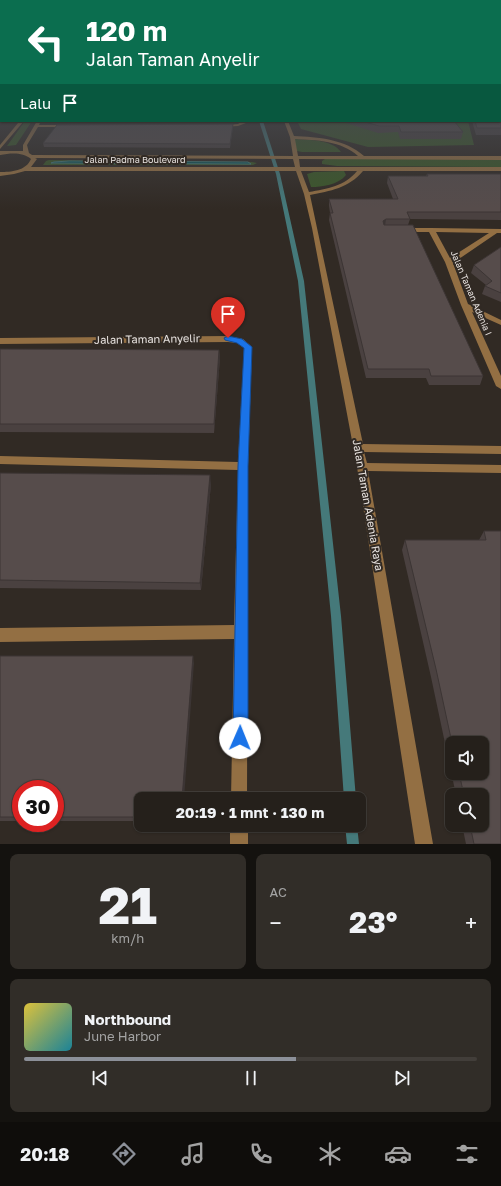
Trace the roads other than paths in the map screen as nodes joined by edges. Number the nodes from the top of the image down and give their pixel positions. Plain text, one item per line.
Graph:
1 (14, 130) edge
2 (33, 130) edge
3 (290, 130) edge
4 (292, 137) junction
5 (0, 148) edge
6 (0, 153) edge
7 (26, 154) junction
8 (32, 156) junction
9 (363, 158) junction
10 (501, 158) edge
11 (296, 164) junction
12 (24, 169) junction
13 (361, 169) junction
14 (501, 169) edge
15 (0, 174) edge
16 (307, 194) junction
17 (392, 230) edge
18 (431, 230) junction
19 (498, 231) edge
20 (449, 262) junction
21 (465, 305) junction
22 (501, 323) edge
23 (0, 341) edge
24 (501, 361) edge
25 (493, 368) junction
26 (501, 386) edge
27 (358, 448) junction
28 (501, 450) edge
29 (0, 460) edge
30 (243, 466) junction
31 (362, 467) junction
32 (501, 469) edge
33 (242, 632) junction
34 (0, 635) edge
35 (239, 792) edge
36 (239, 832) edge
37 (239, 844) edge
38 (424, 844) edge

1 - 5 street
2 - 7 street
3 - 4 street, Jalan Taman Adenia Raya
4 - 9 street
4 - 11 street, Jalan Taman Adenia Raya
6 - 7 street, Jalan Padma Boulevard
7 - 8 street, Jalan Padma Boulevard
8 - 11 street, Jalan Padma Boulevard
8 - 12 street
9 - 10 street
9 - 11 street
11 - 12 street, Jalan Padma Boulevard
11 - 13 street
11 - 16 street, Jalan Taman Adenia Raya
12 - 15 street, Jalan Padma Boulevard
13 - 14 street
13 - 16 street
16 - 27 street, Jalan Taman Adenia Raya
17 - 18 street
18 - 19 street
18 - 20 street, Jalan Taman Adenia I
19 - 20 street
20 - 21 street, Jalan Taman Adenia I
21 - 22 street
21 - 25 street, Jalan Taman Adenia I
23 - 30 street, Jalan Taman Anyelir
24 - 25 street
25 - 26 street, Jalan Taman Adenia I
27 - 28 street
27 - 31 street, Jalan Taman Adenia Raya
29 - 30 street
30 - 33 street, Jalan Taman Anyelir
31 - 32 street
31 - 38 street, Jalan Taman Adenia Raya
33 - 34 street
33 - 35 street, Jalan Taman Anyelir
36 - 37 street

